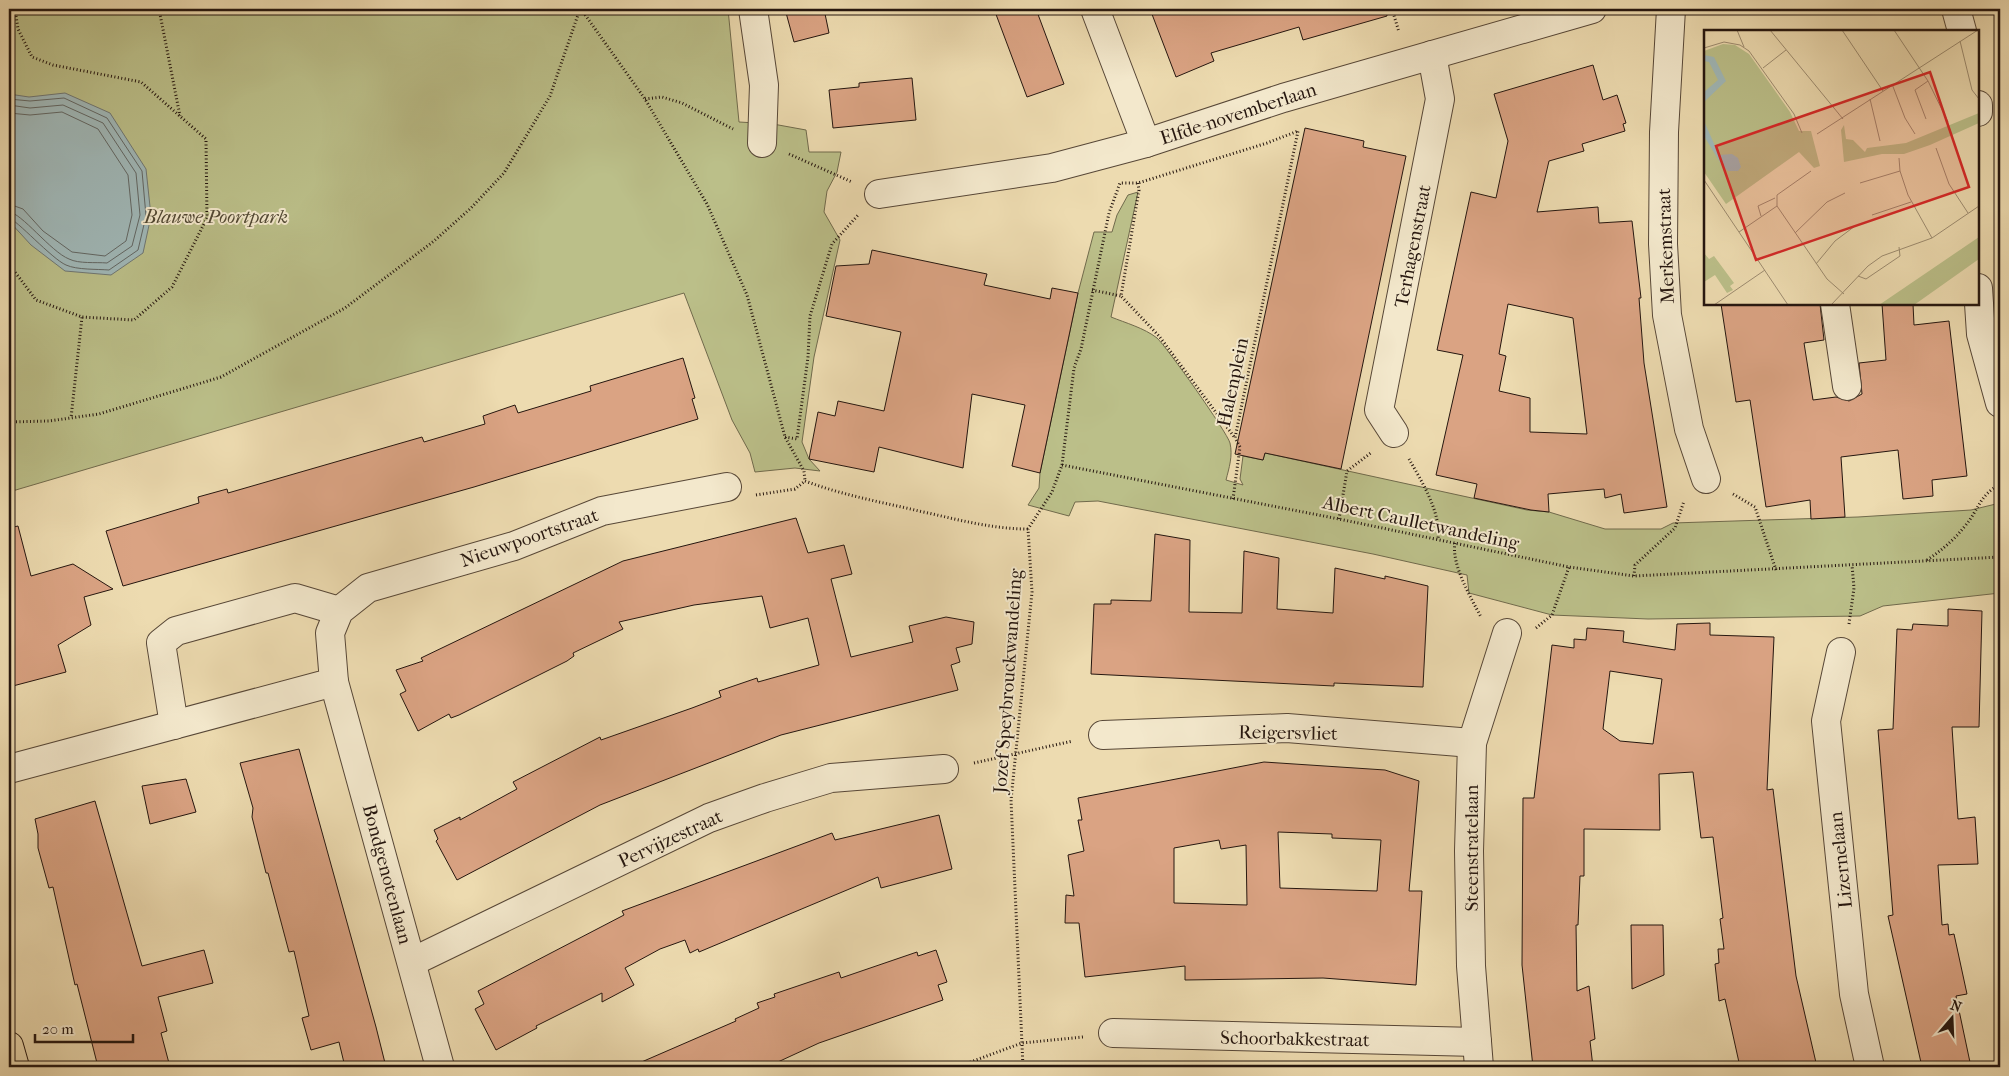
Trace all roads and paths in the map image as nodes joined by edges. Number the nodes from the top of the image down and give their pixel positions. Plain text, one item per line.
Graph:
1 (15, 9) edge
2 (158, 9) edge
3 (581, 9) edge
4 (752, 9) edge
5 (1095, 9) edge
6 (1592, 9) edge
7 (1672, 9) edge
8 (1956, 9) edge
9 (1559, 14) edge
10 (1962, 30) edge
11 (1432, 55) junction
12 (1283, 98) junction
13 (180, 117) junction
14 (1298, 130) junction
15 (762, 142) dead end
16 (1146, 143) junction
17 (1138, 183) junction
18 (879, 194) dead end
19 (842, 231) dead end
20 (9, 264) edge
21 (1092, 290) junction
22 (1121, 296) junction
23 (1979, 303) edge
24 (1836, 305) edge
25 (82, 317) junction
26 (1847, 386) dead end
27 (2000, 403) edge
28 (71, 418) junction
29 (9, 422) edge
30 (1394, 433) joint
31 (785, 438) junction
32 (1235, 438) junction
33 (1062, 465) junction
34 (1706, 479) junction
35 (805, 481) junction
36 (2000, 484) edge
37 (727, 487) joint
38 (1426, 488) dead end
39 (1232, 499) junction
40 (1340, 519) junction
41 (1028, 529) junction
42 (1438, 539) junction
43 (1455, 543) junction
44 (2000, 557) edge
45 (1926, 561) junction
46 (1852, 565) junction
47 (1776, 570) junction
48 (1634, 576) junction
49 (1469, 593) dead end
50 (339, 611) junction
51 (1507, 633) dead end
52 (1841, 652) joint
53 (334, 682) junction
54 (174, 726) junction
55 (1103, 735) joint
56 (1472, 743) junction
57 (1017, 753) junction
58 (9, 769) edge
59 (944, 769) joint
60 (412, 962) junction
61 (1113, 1033) joint
62 (1022, 1043) junction
63 (9, 1046) edge
64 (1478, 1055) edge
65 (14, 1067) edge
66 (440, 1067) edge
67 (957, 1067) edge
68 (1023, 1067) edge
69 (1870, 1067) edge

1 - 13 path
2 - 13 path
3 - 28 path
3 - 31 path
4 - 15 street
5 - 16 street
6 - 9 street, Elfde-novemberlaan
7 - 34 street, Merkemstraat
8 - 10 street
9 - 11 street, Elfde-novemberlaan
11 - 12 street, Elfde-novemberlaan
11 - 30 street, Terhagenstraat
12 - 14 path
12 - 16 street, Elfde-novemberlaan
13 - 25 path
14 - 17 path
14 - 32 path, Halenplein
16 - 18 street, Elfde-novemberlaan
17 - 21 path
17 - 22 path
19 - 31 path
20 - 25 path
21 - 22 path
21 - 33 path
22 - 32 path, Halenplein
23 - 27 street
24 - 26 street
25 - 28 path
28 - 29 path
30 - 40 path
31 - 35 path
32 - 39 path
33 - 39 path, Albert Caulletwandeling
33 - 41 path
34 - 47 path
34 - 48 path
35 - 37 path
35 - 41 path
36 - 45 path
37 - 50 street, Nieuwpoortstraat
38 - 42 path
39 - 40 path, Albert Caulletwandeling
40 - 42 path, Albert Caulletwandeling
41 - 57 path, Jozef Speybrouckwandeling
42 - 43 path, Albert Caulletwandeling
43 - 48 path, Albert Caulletwandeling
43 - 49 path
44 - 45 path, Albert Caulletwandeling
45 - 46 path, Albert Caulletwandeling
46 - 47 path, Albert Caulletwandeling
46 - 52 path
47 - 48 path, Albert Caulletwandeling
50 - 53 street
50 - 54 street
51 - 56 street, Steenstratelaan
52 - 69 street, Lizernelaan
53 - 54 street
53 - 60 street, Bondgenotenlaan
54 - 58 street
55 - 56 street, Reigersvliet
55 - 57 path
56 - 64 street, Steenstratelaan
57 - 59 path
57 - 62 path, Jozef Speybrouckwandeling
59 - 60 street, Pervijzestraat
60 - 66 street, Bondgenotenlaan
61 - 62 path
61 - 64 street, Schoorbakkestraat
62 - 67 path
62 - 68 path, Jozef Speybrouckwandeling
63 - 65 main road

